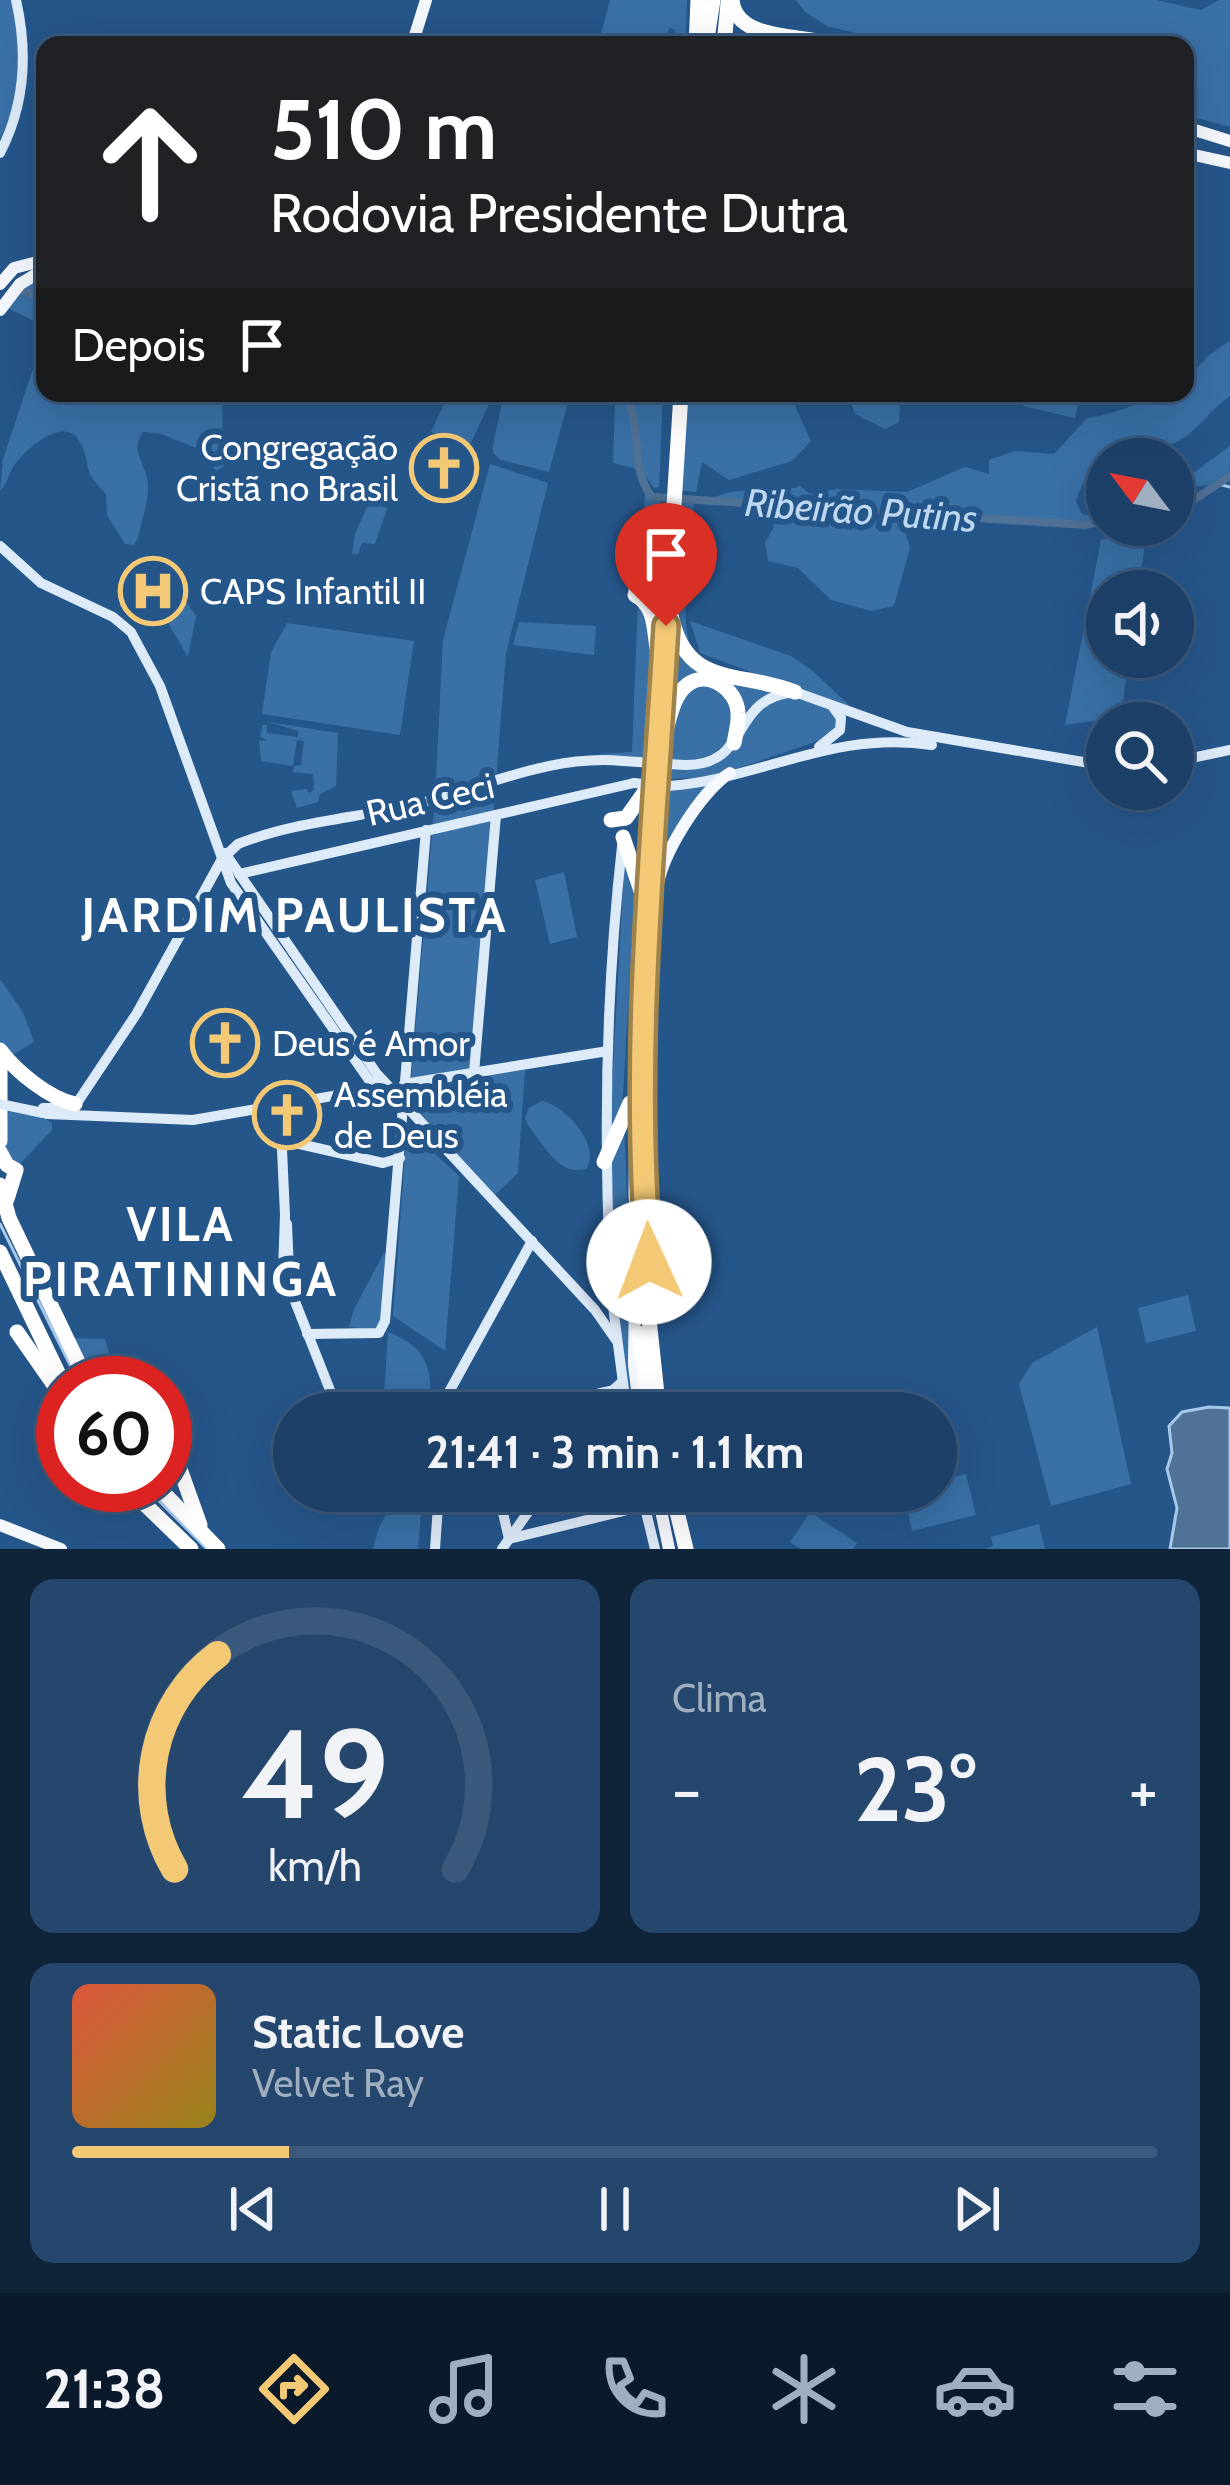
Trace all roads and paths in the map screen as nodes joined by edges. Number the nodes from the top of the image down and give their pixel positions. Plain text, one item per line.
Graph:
1 (16, 0) edge
2 (423, 0) edge
3 (702, 0) edge
4 (730, 0) edge
5 (412, 36) edge
6 (700, 36) edge
7 (725, 36) edge
8 (790, 36) edge
9 (16, 113) junction
10 (1194, 130) edge
11 (1226, 139) edge
12 (0, 141) edge
13 (0, 153) edge
14 (1194, 155) edge
15 (1212, 159) junction
16 (1230, 163) edge
17 (36, 265) edge
18 (20, 266) junction
19 (36, 272) edge
20 (0, 284) edge
21 (20, 284) junction
22 (0, 310) edge
23 (675, 402) edge
24 (669, 513) junction
25 (0, 546) edge
26 (661, 557) junction
27 (668, 582) junction
28 (657, 648) junction
29 (795, 692) junction
30 (830, 705) junction
31 (734, 742) junction
32 (811, 751) junction
33 (1230, 753) edge
34 (658, 756) junction
35 (1194, 761) edge
36 (1086, 764) edge
37 (1086, 765) edge
38 (730, 773) junction
39 (640, 787) junction
40 (496, 814) junction
41 (619, 829) junction
42 (426, 830) junction
43 (223, 856) junction
44 (244, 873) junction
45 (641, 891) junction
46 (255, 914) junction
47 (271, 919) junction
48 (642, 981) junction
49 (314, 991) junction
50 (0, 1050) edge
51 (608, 1051) junction
52 (591, 1054) junction
53 (0, 1066) edge
54 (606, 1066) junction
55 (475, 1073) junction
56 (33, 1081) junction
57 (406, 1084) junction
58 (383, 1085) junction
59 (630, 1103) junction
60 (75, 1104) junction
61 (1, 1105) edge
62 (280, 1106) junction
63 (407, 1108) junction
64 (44, 1110) junction
65 (282, 1140) junction
66 (0, 1141) edge
67 (643, 1147) junction
68 (0, 1152) edge
69 (400, 1158) junction
70 (604, 1162) junction
71 (383, 1163) junction
72 (0, 1185) edge
73 (396, 1199) junction
74 (6, 1207) junction
75 (532, 1241) junction
76 (0, 1252) edge
77 (635, 1281) junction
78 (612, 1291) junction
79 (595, 1310) junction
80 (17, 1332) dead end
81 (307, 1334) junction
82 (616, 1340) junction
83 (50, 1356) edge
84 (75, 1356) edge
85 (36, 1359) edge
86 (330, 1392) edge
87 (449, 1392) edge
88 (622, 1392) edge
89 (637, 1392) edge
90 (654, 1392) edge
91 (656, 1392) edge
92 (657, 1392) edge
93 (192, 1496) edge
94 (152, 1512) edge
95 (182, 1512) edge
96 (438, 1512) edge
97 (501, 1512) edge
98 (528, 1512) edge
99 (622, 1512) edge
100 (646, 1512) edge
101 (661, 1512) edge
102 (677, 1512) edge
103 (0, 1526) edge
104 (213, 1544) edge
105 (505, 1544) edge
106 (57, 1548) edge
107 (190, 1549) edge
108 (435, 1549) edge
109 (655, 1549) edge
110 (670, 1549) edge
111 (686, 1549) edge

1 - 9 main road
2 - 5 main road
3 - 6 highway
4 - 7 highway
4 - 8 highway
9 - 12 main road
9 - 13 main road
10 - 11 main road
11 - 15 main road
14 - 15 main road
15 - 16 main road
17 - 18 main road
18 - 20 main road
18 - 21 main road
19 - 21 main road
21 - 22 main road
23 - 24 highway
24 - 26 highway
24 - 27 highway
25 - 43 main road
26 - 28 highway
26 - 28 highway
27 - 29 highway
27 - 34 highway
28 - 39 highway
29 - 30 main road
29 - 31 main road
30 - 32 main road
30 - 36 main road
31 - 34 highway
31 - 43 main road, bridge
32 - 37 main road, Rua Ceci
32 - 38 main road, Rua Ceci
33 - 35 main road
34 - 48 highway
38 - 39 main road, Rua Ceci, bridge
38 - 67 main road
39 - 40 main road, Rua Ceci
39 - 41 highway
39 - 45 highway
40 - 42 main road, Rua Ceci
40 - 55 main road
41 - 45 highway
41 - 51 main road
42 - 44 main road, Rua Ceci
42 - 57 main road
43 - 44 main road
43 - 46 main road
43 - 60 main road
44 - 47 main road
45 - 59 highway
46 - 47 main road
46 - 49 main road
47 - 49 main road
48 - 67 main road
48 - 91 highway
49 - 58 main road
50 - 56 highway
51 - 52 main road
51 - 54 main road
52 - 54 main road
52 - 55 main road
53 - 61 highway
54 - 70 main road
55 - 57 main road
56 - 60 highway
56 - 61 highway
56 - 64 highway
57 - 58 main road
57 - 63 main road
58 - 62 main road
58 - 63 main road
59 - 70 highway
59 - 77 highway
60 - 64 main road
61 - 64 main road, bridge
61 - 66 highway
62 - 64 main road
62 - 65 main road
63 - 69 main road
63 - 75 main road
65 - 71 main road
65 - 81 main road
67 - 92 main road
68 - 74 highway
69 - 71 main road
69 - 73 main road
70 - 78 main road
71 - 73 main road
72 - 74 highway
73 - 81 main road
74 - 84 highway
75 - 79 main road
75 - 87 main road
76 - 83 highway
77 - 89 main road
77 - 90 highway
78 - 79 main road
78 - 82 main road
79 - 82 main road
80 - 85 highway
81 - 86 main road
82 - 88 main road
93 - 104 highway
94 - 107 highway
95 - 104 highway
96 - 108 main road
97 - 105 main road
98 - 105 main road
99 - 105 main road
100 - 109 main road
101 - 110 main road
102 - 111 highway
103 - 106 main road

